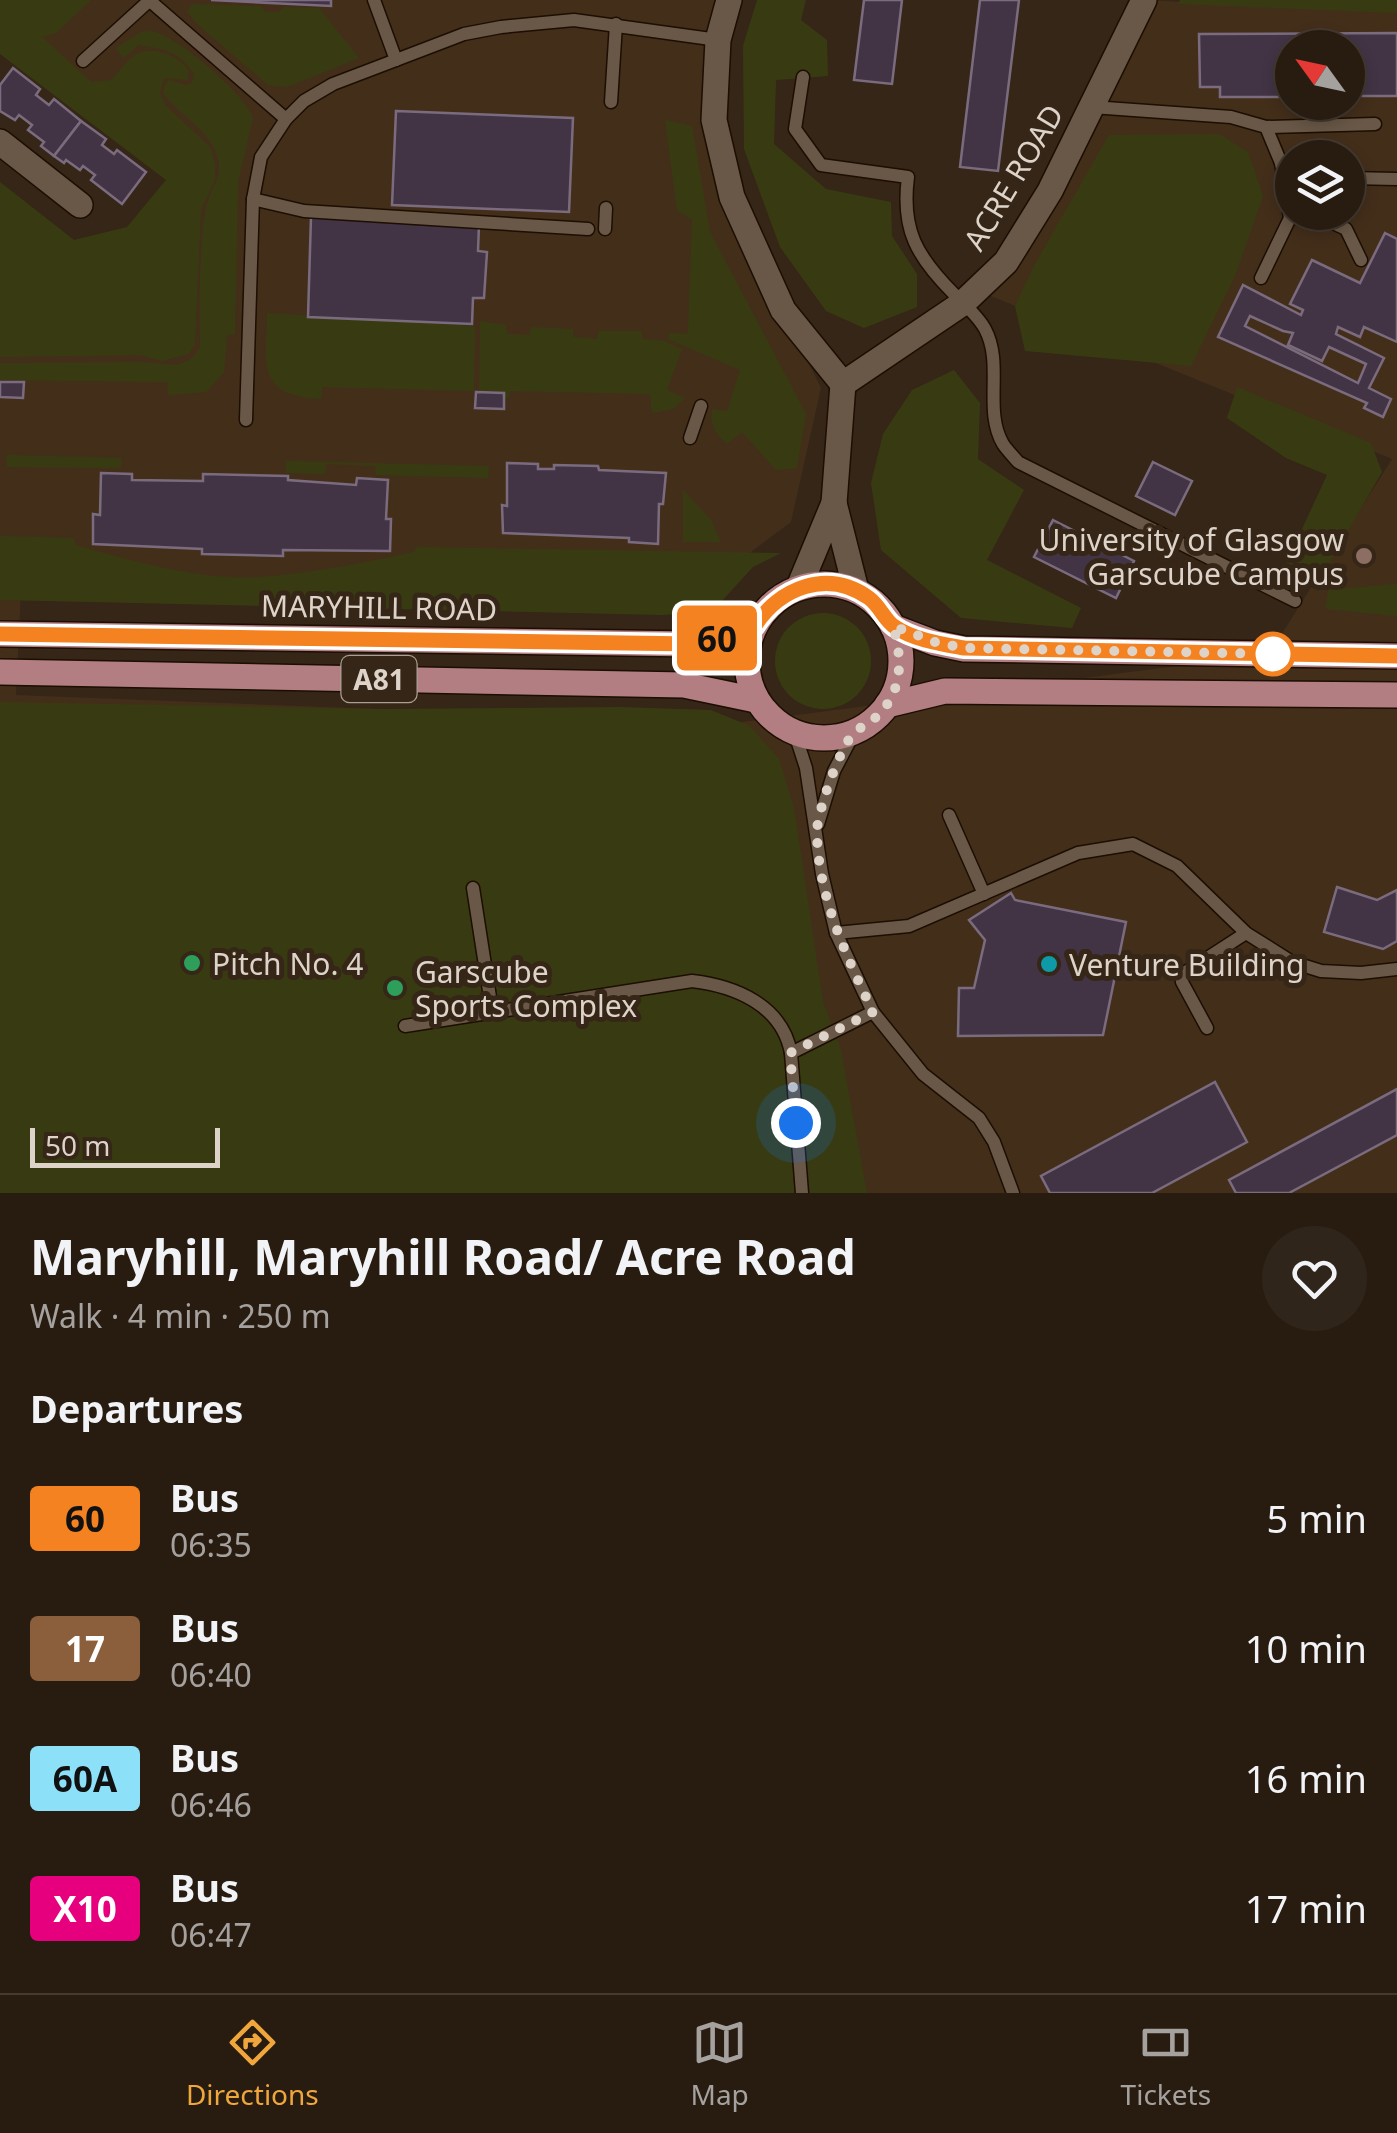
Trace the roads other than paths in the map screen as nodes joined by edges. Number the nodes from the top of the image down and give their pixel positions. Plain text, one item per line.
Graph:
1 (149, 0) edge
2 (374, 0) edge
3 (729, 0) edge
4 (1144, 0) edge
5 (616, 24) junction
6 (718, 40) junction
7 (396, 60) junction
8 (83, 61) dead end
9 (803, 77) dead end
10 (611, 102) dead end
11 (1092, 107) junction
12 (286, 119) junction
13 (1375, 124) dead end
14 (1266, 128) junction
15 (0, 142) edge
16 (1275, 144) edge
17 (1365, 178) edge
18 (1397, 179) edge
19 (252, 199) junction
20 (80, 204) dead end
21 (606, 208) dead end
22 (588, 229) dead end
23 (605, 229) dead end
24 (1284, 230) edge
25 (1346, 230) edge
26 (1361, 260) dead end
27 (1261, 278) dead end
28 (963, 303) junction
29 (843, 384) junction
30 (702, 406) dead end
31 (246, 420) dead end
32 (690, 438) dead end
33 (834, 504) junction
34 (799, 587) junction
35 (856, 590) junction
36 (1295, 600) dead end
37 (893, 626) junction
38 (754, 627) junction
39 (0, 634) edge
40 (1397, 656) edge
41 (0, 672) edge
42 (1397, 696) edge
43 (756, 700) junction
44 (888, 706) junction
45 (854, 732) junction
46 (795, 734) junction
47 (948, 815) dead end
48 (817, 826) junction
49 (472, 888) dead end
50 (984, 894) junction
51 (836, 933) junction
52 (1246, 933) junction
53 (1397, 969) edge
54 (492, 1010) junction
55 (873, 1012) junction
56 (405, 1026) dead end
57 (1206, 1028) dead end
58 (790, 1053) junction
59 (802, 1193) edge
60 (1013, 1193) edge

1 - 8 lane
1 - 12 lane
2 - 7 lane
3 - 6 street
4 - 11 street, ACRE ROAD
5 - 6 lane
5 - 7 lane
5 - 10 lane
6 - 29 street
7 - 12 lane
9 - 28 lane
11 - 14 lane
11 - 28 street, ACRE ROAD
12 - 19 lane
13 - 14 lane
14 - 16 lane
15 - 20 street
17 - 18 lane
19 - 22 lane
19 - 31 lane
21 - 23 lane
24 - 27 lane
25 - 26 lane
28 - 29 street, ACRE ROAD
28 - 36 lane
29 - 33 street
30 - 32 lane
33 - 34 street
33 - 35 street
34 - 35 main road
34 - 38 main road, A81
35 - 37 main road
37 - 40 main road
37 - 44 main road
38 - 39 main road, MARYHILL ROAD / A81
38 - 43 main road
41 - 43 main road, A81
42 - 44 main road
43 - 46 main road, A81
44 - 45 main road
45 - 46 main road
45 - 48 lane
46 - 48 lane
47 - 50 lane
48 - 51 lane
49 - 54 lane
50 - 51 lane
50 - 52 lane
51 - 55 lane
52 - 53 lane
52 - 57 lane
54 - 56 lane
54 - 58 lane
55 - 58 lane
55 - 60 lane
58 - 59 lane

